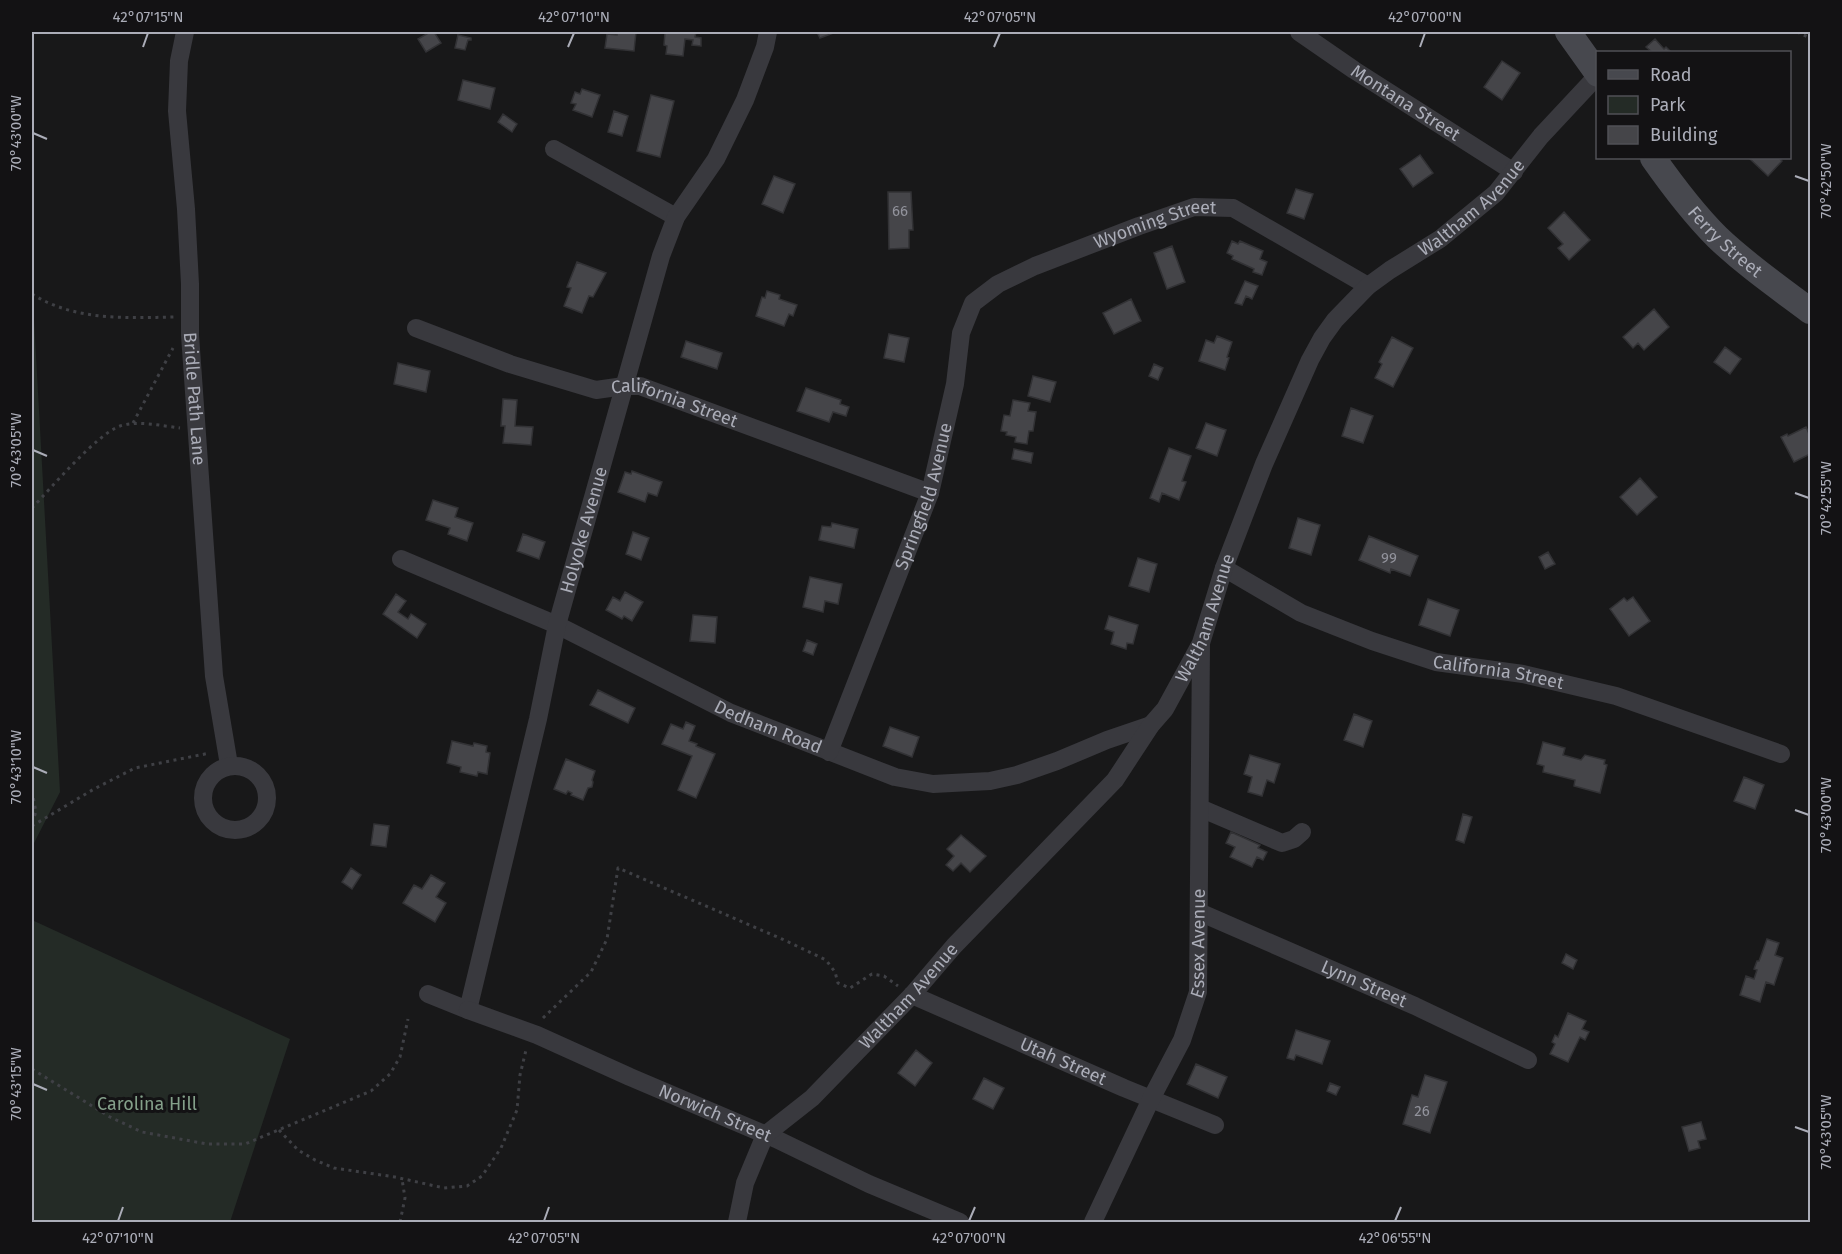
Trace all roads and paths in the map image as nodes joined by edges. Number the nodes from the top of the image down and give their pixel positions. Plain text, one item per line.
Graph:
1 (185, 32) edge
2 (768, 32) edge
3 (1299, 32) edge
4 (1568, 32) edge
5 (1797, 32) edge
6 (1810, 38) edge
7 (1596, 71) edge
8 (1596, 76) edge
9 (554, 149) dead end
10 (1654, 159) edge
11 (1514, 172) junction
12 (676, 216) junction
13 (1035, 266) joint
14 (1368, 286) junction
15 (32, 294) edge
16 (1810, 311) edge
17 (190, 317) junction
18 (416, 328) dead end
19 (174, 346) dead end
20 (624, 386) junction
21 (133, 423) junction
22 (197, 429) junction
23 (930, 493) junction
24 (32, 508) edge
25 (401, 559) dead end
26 (1224, 568) junction
27 (557, 625) junction
28 (1201, 643) junction
29 (1152, 725) junction
30 (1107, 740) junction
31 (830, 752) junction
32 (1781, 754) dead end
33 (227, 758) joint
34 (1128, 759) junction
35 (32, 791) edge
36 (1200, 808) junction
37 (32, 824) edge
38 (1302, 832) dead end
39 (1198, 912) junction
40 (428, 994) dead end
41 (912, 995) junction
42 (468, 1010) junction
43 (408, 1019) dead end
44 (531, 1033) junction
45 (1528, 1060) dead end
46 (32, 1069) edge
47 (1151, 1099) junction
48 (1215, 1125) dead end
49 (279, 1130) junction
50 (765, 1135) junction
51 (402, 1179) junction
52 (400, 1222) edge
53 (737, 1222) edge
54 (960, 1222) edge
55 (1093, 1222) edge

1 - 17 street, Bridle Path Lane
2 - 12 street, Holyoke Avenue
3 - 11 street, Montana Street
4 - 7 main road
5 - 6 path
8 - 11 street, Waltham Avenue
9 - 12 street
10 - 16 main road, Ferry Street
11 - 14 street, Waltham Avenue
12 - 20 street, Holyoke Avenue
13 - 14 street, Wyoming Street
13 - 23 street, Springfield Avenue
14 - 26 street, Waltham Avenue
15 - 17 path
17 - 22 street, Bridle Path Lane
18 - 20 street, California Street
19 - 21 path
20 - 23 street, California Street
20 - 27 street, Holyoke Avenue
21 - 22 path
21 - 24 path
22 - 33 street, Bridle Path Lane
23 - 31 street, Springfield Avenue
25 - 27 street, Dedham Road
26 - 28 street, Waltham Avenue
26 - 32 street, California Street
27 - 31 street, Dedham Road
27 - 42 street, Holyoke Avenue
28 - 29 street, Waltham Avenue
28 - 36 street, Essex Avenue
29 - 30 street, Dedham Road
29 - 34 street, Waltham Avenue
30 - 31 street, Dedham Road
30 - 34 street
33 - 37 path
34 - 41 street, Waltham Avenue
35 - 37 path
36 - 38 street
36 - 39 street, Essex Avenue
39 - 45 street, Lynn Street
39 - 47 street, Essex Avenue
40 - 42 street
41 - 44 path
41 - 47 street, Utah Street
41 - 50 street, Waltham Avenue
42 - 44 street, Norwich Street
43 - 49 path
44 - 50 street, Norwich Street
44 - 51 path
46 - 49 path
47 - 48 street, Utah Street
47 - 55 street, Essex Avenue
49 - 51 path
50 - 53 street
50 - 54 street, Norwich Street
51 - 52 path

